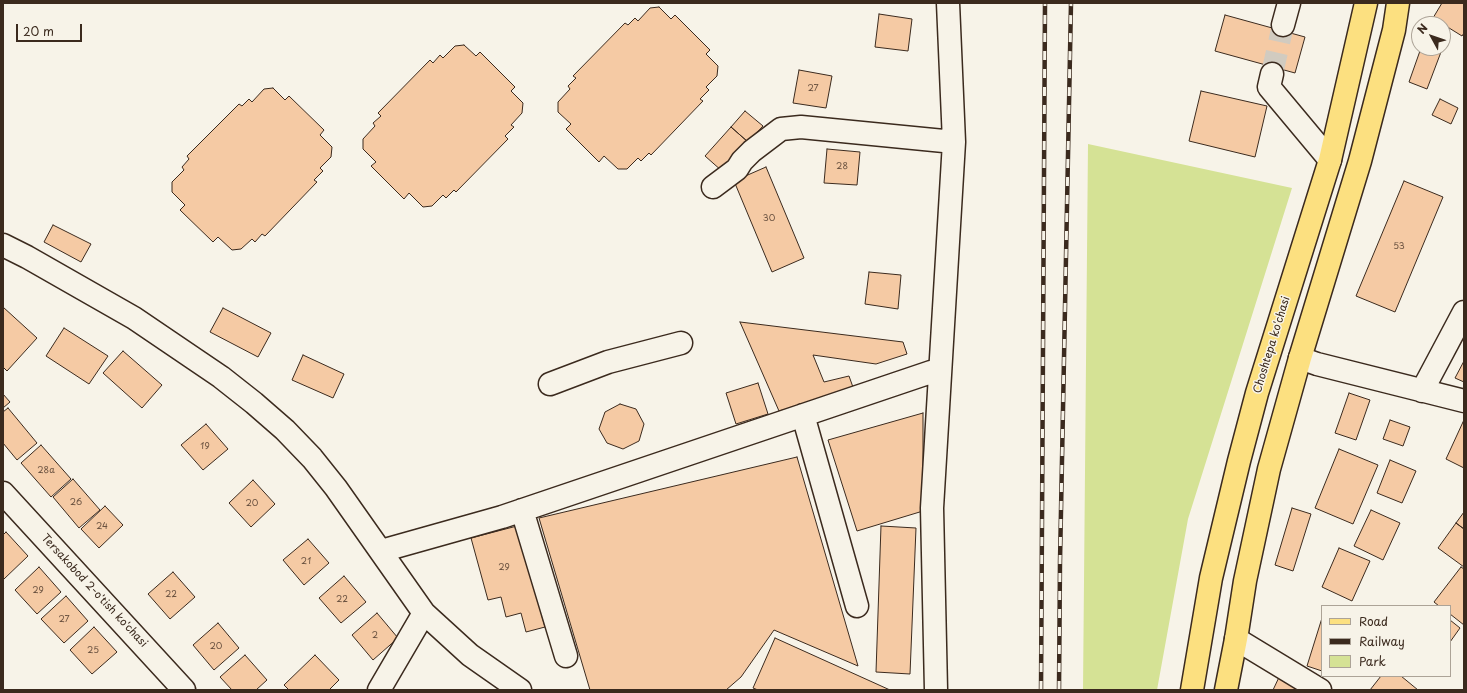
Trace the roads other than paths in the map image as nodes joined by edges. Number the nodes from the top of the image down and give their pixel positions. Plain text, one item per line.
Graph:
1 (948, 3) edge
2 (1289, 3) edge
3 (1366, 3) edge
4 (1398, 3) edge
5 (1284, 25) tunnel mouth
6 (1272, 74) tunnel mouth
7 (954, 142) junction
8 (1330, 160) junction
9 (713, 187) dead end
10 (3, 245) edge
11 (1464, 312) edge
12 (681, 343) dead end
13 (1300, 358) junction
14 (940, 371) junction
15 (550, 384) dead end
16 (1422, 391) junction
17 (1464, 402) edge
18 (803, 415) junction
19 (3, 493) edge
20 (522, 510) junction
21 (381, 551) junction
22 (857, 606) dead end
23 (424, 613) junction
24 (1236, 639) junction
25 (566, 656) dead end
26 (184, 690) edge
27 (379, 690) edge
28 (520, 690) edge
29 (936, 690) edge
30 (1192, 690) edge
31 (1226, 690) edge
32 (1320, 690) edge

1 - 7 street
2 - 5 street
3 - 8 main road, Choshtepa ko'chasi
4 - 13 main road
6 - 8 street
7 - 9 street
7 - 14 street
8 - 30 main road, Choshtepa ko'chasi
10 - 21 street
11 - 16 street
12 - 15 street
13 - 16 street
13 - 24 main road
14 - 18 street
14 - 29 street
16 - 17 street
18 - 20 street
18 - 22 street
19 - 26 street, Tersakobod 2-o'tish ko'chasi
20 - 21 street
20 - 25 street
21 - 23 street
23 - 27 street
23 - 28 street
24 - 31 main road
24 - 32 street

